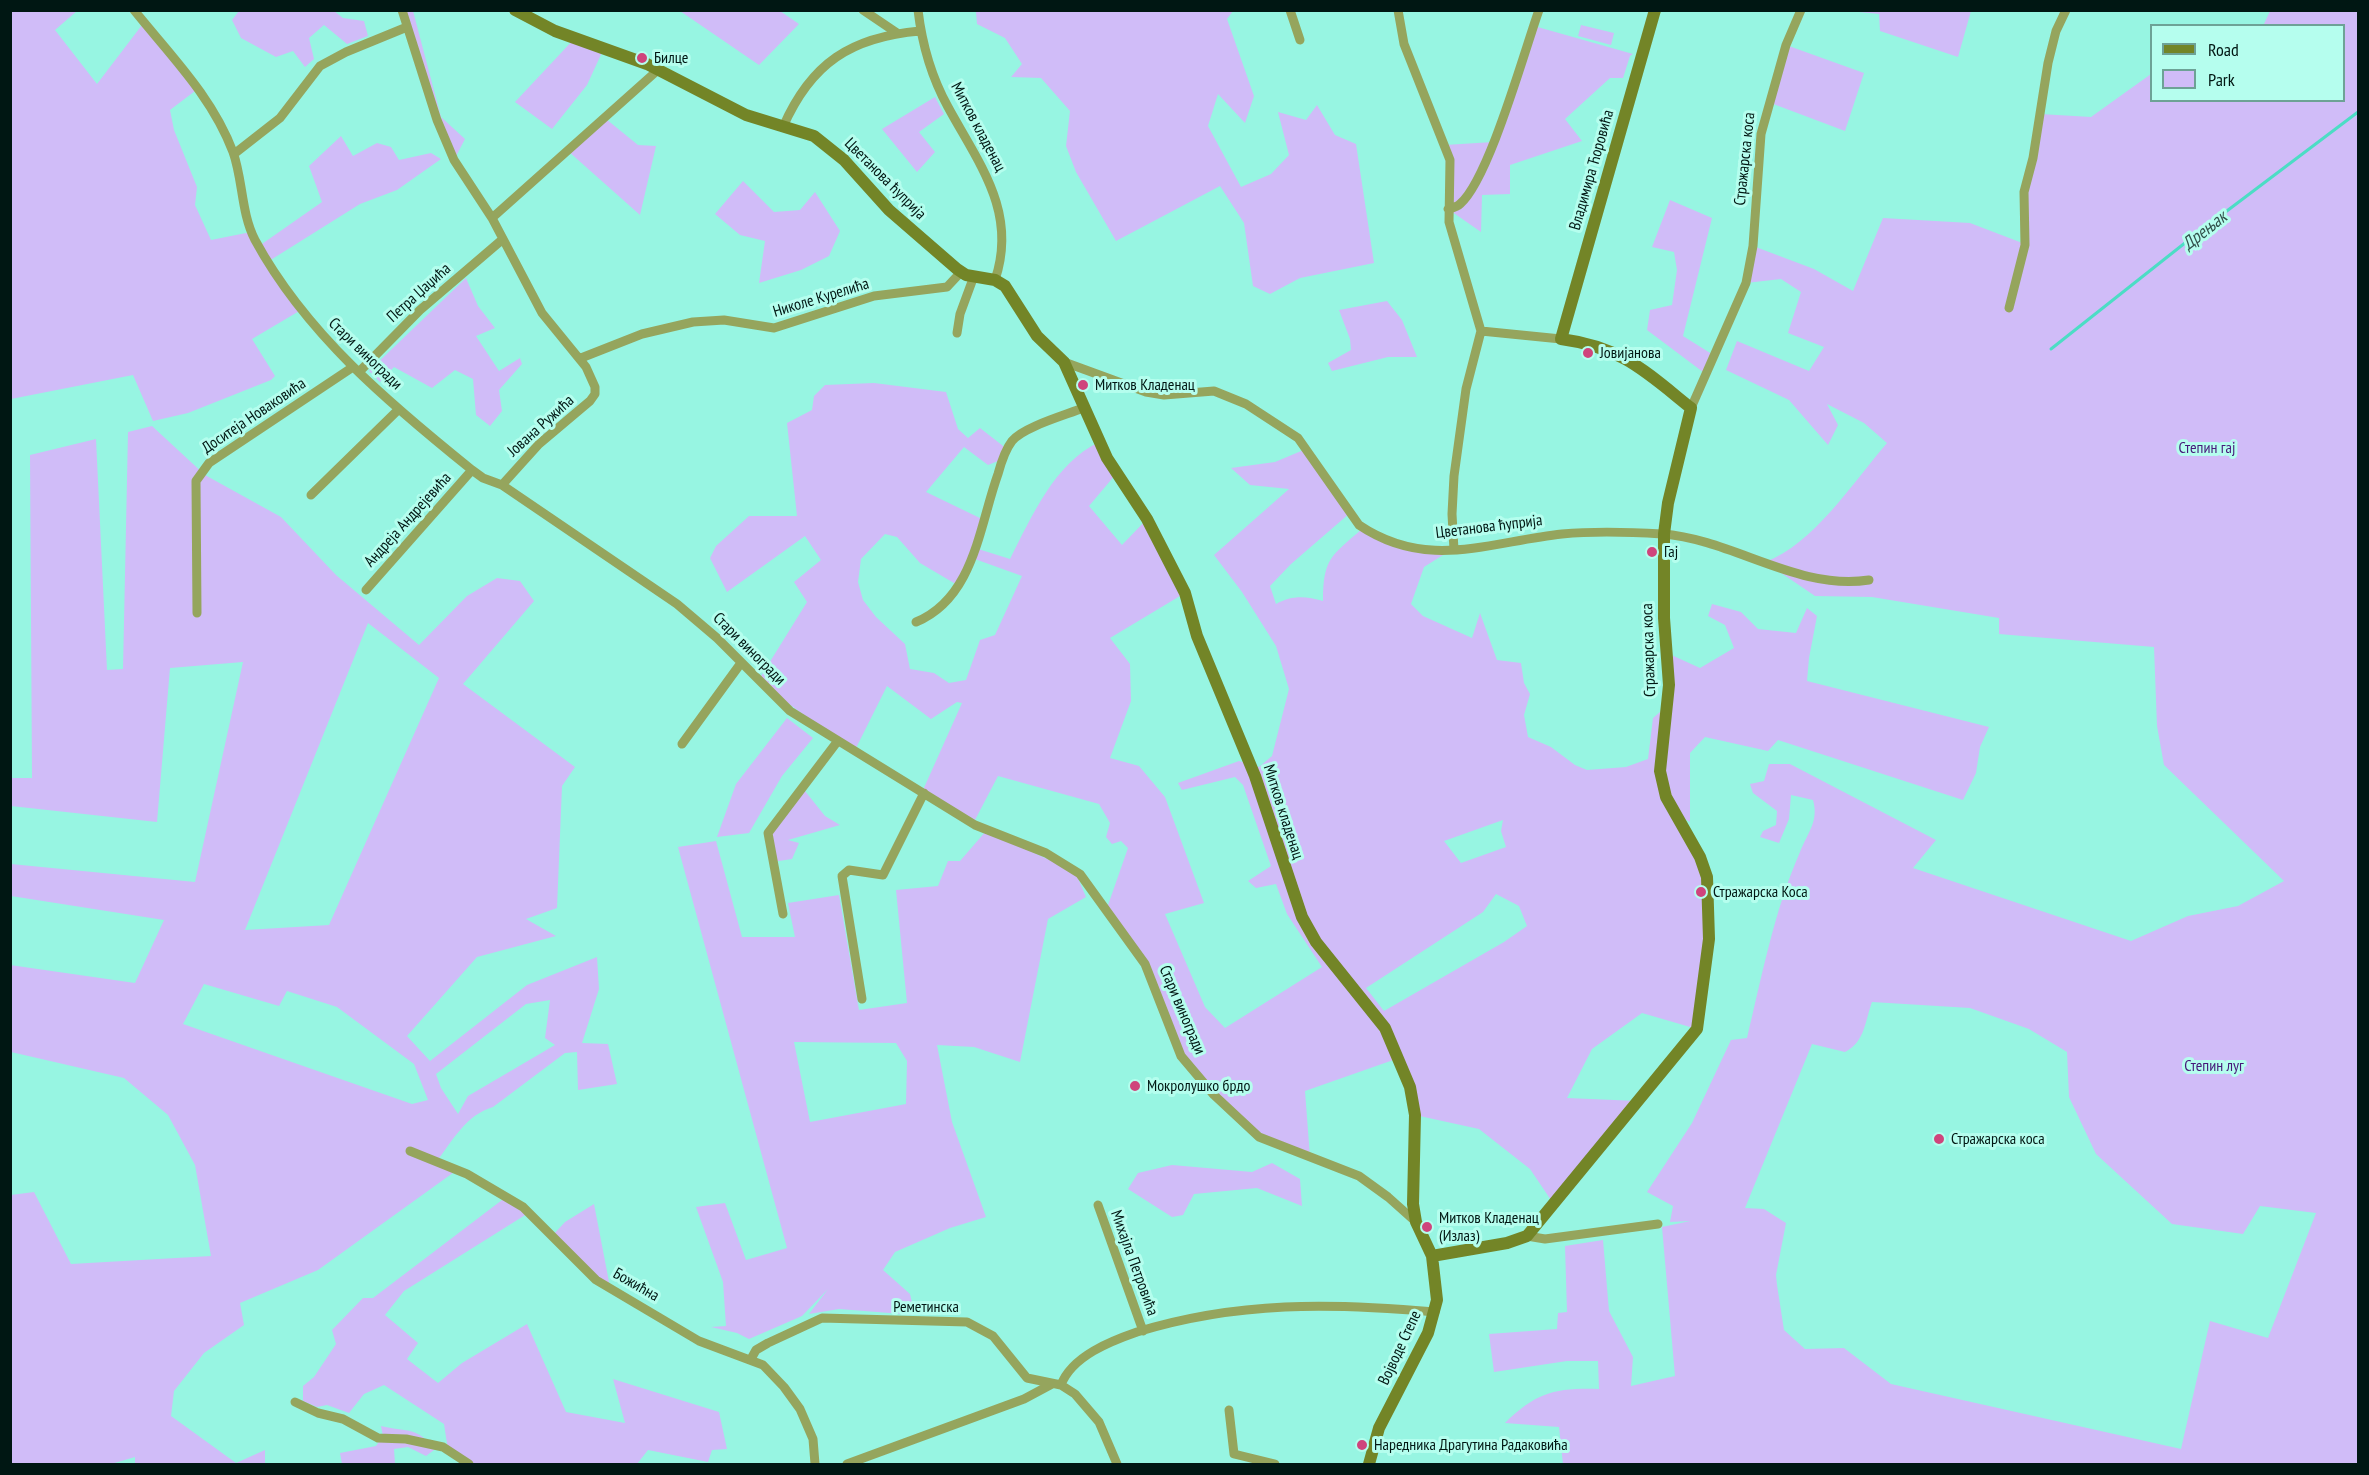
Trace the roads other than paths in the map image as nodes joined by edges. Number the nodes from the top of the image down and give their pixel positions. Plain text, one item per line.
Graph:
1 (134, 10) edge
2 (402, 10) edge
3 (514, 10) edge
4 (863, 10) edge
5 (918, 10) edge
6 (1290, 10) edge
7 (1398, 10) edge
8 (1539, 10) edge
9 (1655, 10) edge
10 (1801, 10) edge
11 (2066, 10) edge
12 (407, 27) junction
13 (920, 32) junction
14 (897, 33) junction
15 (1300, 40) dead end
16 (659, 69) junction
17 (783, 127) junction
18 (234, 154) junction
19 (1448, 209) junction
20 (492, 218) junction
21 (503, 239) junction
22 (961, 272) junction
23 (974, 276) junction
24 (995, 280) junction
25 (2008, 308) dead end
26 (1481, 331) junction
27 (957, 333) dead end
28 (1561, 339) junction
29 (581, 358) junction
30 (1064, 362) junction
31 (356, 370) junction
32 (1083, 408) junction
33 (1691, 408) junction
34 (399, 409) junction
35 (472, 470) junction
36 (502, 485) junction
37 (311, 495) dead end
38 (1664, 534) junction
39 (1454, 550) junction
40 (1869, 580) dead end
41 (366, 590) dead end
42 (197, 613) dead end
43 (916, 622) dead end
44 (741, 663) junction
45 (837, 741) junction
46 (682, 744) dead end
47 (924, 793) junction
48 (783, 914) dead end
49 (862, 999) dead end
50 (410, 1151) dead end
51 (1098, 1205) dead end
52 (1658, 1224) dead end
53 (1418, 1225) junction
54 (1527, 1236) junction
55 (1432, 1256) junction
56 (1435, 1312) junction
57 (1143, 1331) junction
58 (751, 1359) junction
59 (1056, 1384) junction
60 (295, 1402) dead end
61 (1230, 1410) dead end
62 (469, 1464) edge
63 (815, 1464) edge
64 (847, 1464) edge
65 (1117, 1464) edge
66 (1275, 1464) edge
67 (1368, 1464) edge

1 - 18 street, Стари виногради
2 - 12 street
3 - 16 street, Цветанова ћуприја
4 - 14 street
5 - 13 street, Митков кладенац
6 - 15 street
7 - 19 street
8 - 19 street
9 - 28 street, Владимира Ћоровића
10 - 33 street, Стражарска коса
11 - 25 street
12 - 18 street
12 - 20 street
13 - 14 street
13 - 24 street, Митков кладенац
14 - 17 street
16 - 17 street, Цветанова ћуприја
16 - 20 street
17 - 22 street, Цветанова ћуприја
18 - 31 street, Стари виногради
19 - 26 street
20 - 21 street
21 - 29 street
21 - 31 street, Петра Џаџића
22 - 23 street, Цветанова ћуприја
22 - 29 street, Николе Курелића
23 - 24 street, Цветанова ћуприја
23 - 27 street
24 - 30 street, Митков кладенац
26 - 28 street
26 - 39 street
28 - 33 street
29 - 36 street, Јована Ружића
30 - 32 street, Митков кладенац
30 - 39 street, Цветанова ћуприја
31 - 34 street, Стари виногради
31 - 42 street, Доситеја Новаковића
32 - 43 street
32 - 53 street, Митков кладенац
33 - 38 street, Стражарска коса
34 - 35 street, Стари виногради
34 - 37 street
35 - 36 street, Стари виногради
35 - 41 street, Андреја Андрејевића
36 - 44 street, Стари виногради
38 - 39 street, Цветанова ћуприја
38 - 40 street, Цветанова ћуприја
38 - 54 street, Стражарска коса
44 - 45 street, Стари виногради
44 - 46 street
45 - 47 street, Стари виногради
45 - 48 street
47 - 49 street
47 - 53 street, Стари виногради
50 - 58 street, Божићна
51 - 57 street, Михајла Петровића
52 - 54 street
53 - 55 street, Стари виногради
54 - 55 street
55 - 56 street, Војводе Степе
56 - 57 street
56 - 67 street, Војводе Степе
57 - 59 street
58 - 59 street, Реметинска
58 - 63 street, Божићна
59 - 64 street
59 - 65 street, Реметинска
60 - 62 street
61 - 66 street

